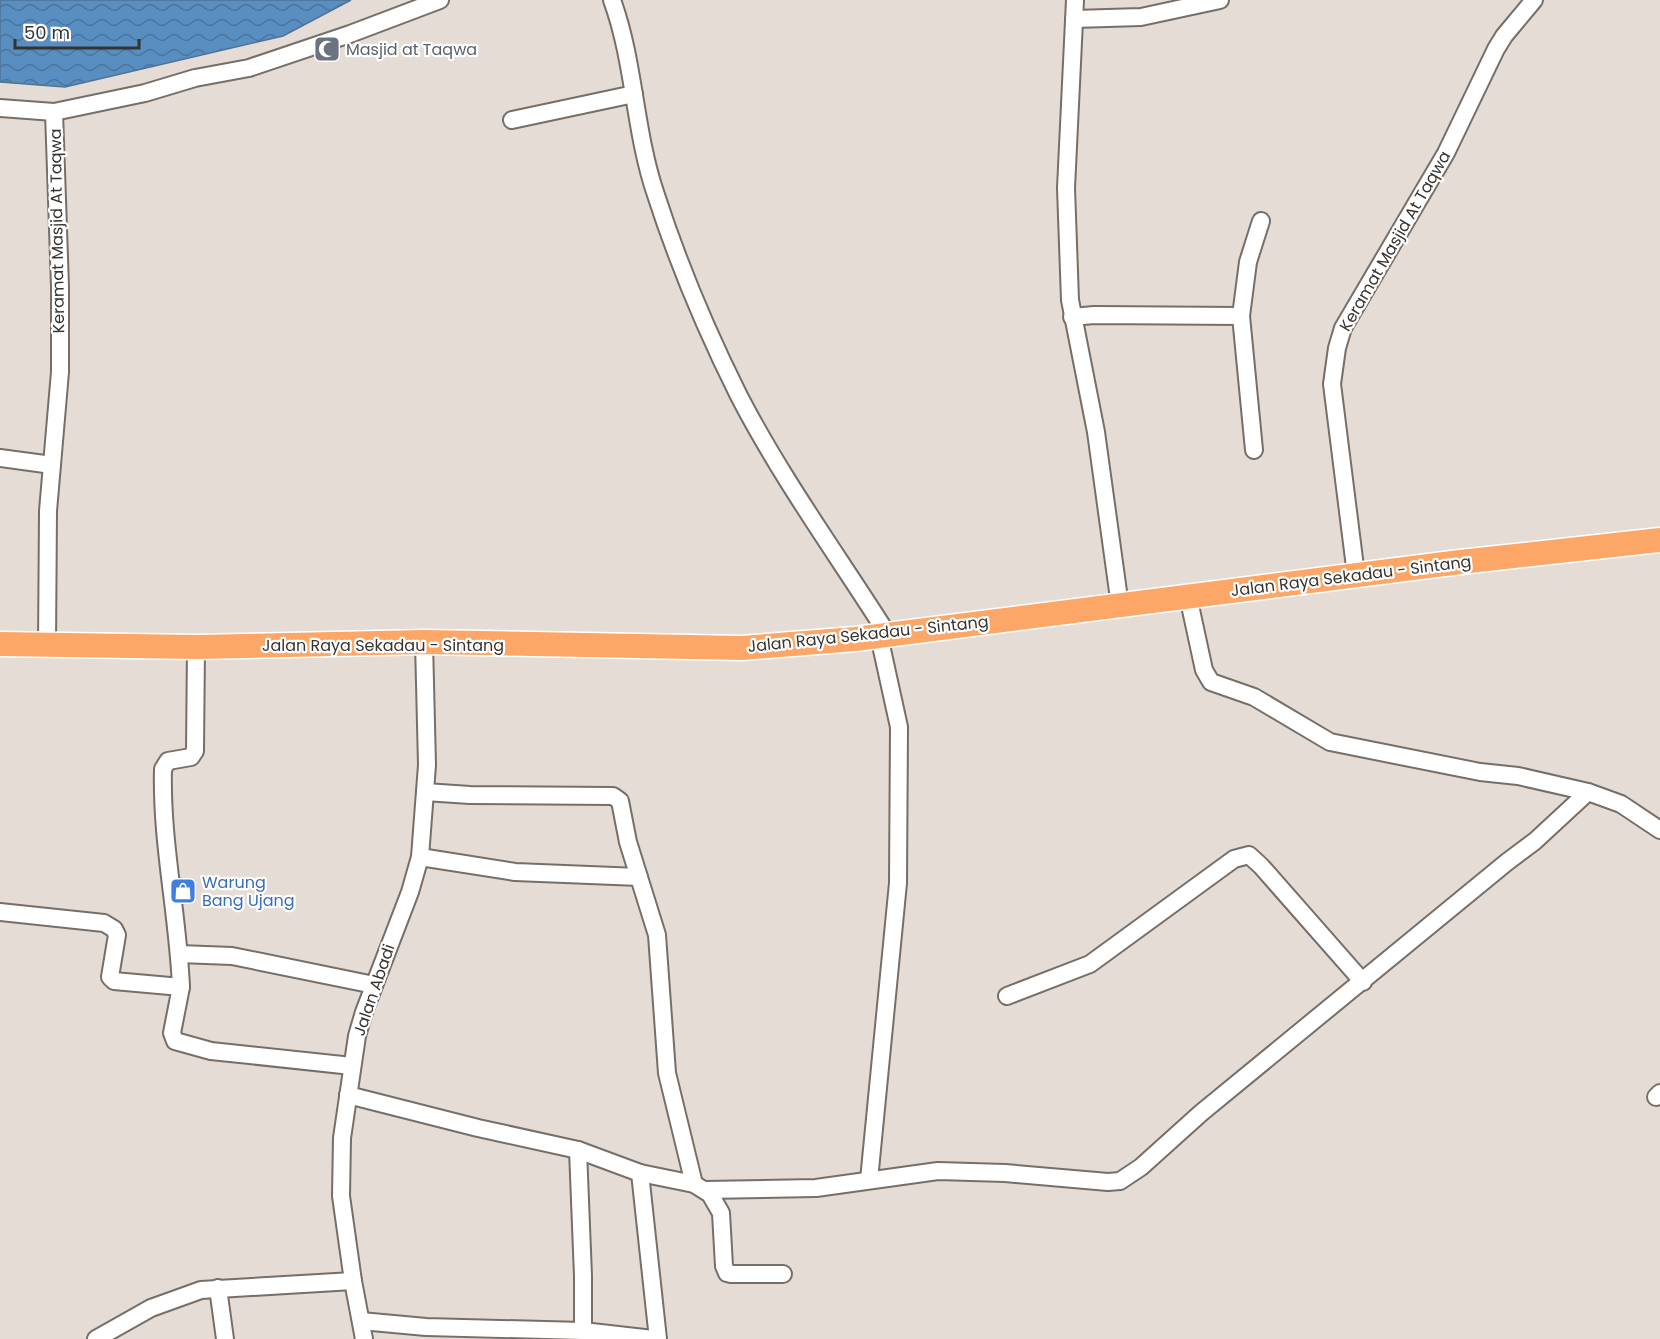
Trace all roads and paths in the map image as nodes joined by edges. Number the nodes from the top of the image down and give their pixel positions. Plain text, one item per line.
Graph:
1 (440, 0) edge
2 (612, 0) edge
3 (1075, 0) edge
4 (1220, 0) edge
5 (1534, 0) edge
6 (1074, 19) junction
7 (634, 94) junction
8 (0, 108) edge
9 (54, 112) junction
10 (512, 120) dead end
11 (1261, 221) dead end
12 (1241, 316) junction
13 (1072, 317) junction
14 (1254, 450) dead end
15 (0, 458) edge
16 (52, 465) junction
17 (1660, 540) edge
18 (1356, 575) junction
19 (1188, 596) junction
20 (1120, 606) junction
21 (884, 635) junction
22 (424, 642) junction
23 (0, 644) edge
24 (47, 645) junction
25 (196, 647) junction
26 (425, 792) junction
27 (1588, 792) junction
28 (1660, 830) edge
29 (420, 857) junction
30 (639, 877) junction
31 (0, 912) edge
32 (179, 954) junction
33 (1363, 982) junction
34 (374, 985) junction
35 (181, 987) junction
36 (1007, 996) dead end
37 (352, 1066) junction
38 (348, 1095) junction
39 (578, 1150) junction
40 (640, 1173) junction
41 (869, 1180) junction
42 (700, 1187) junction
43 (783, 1274) dead end
44 (353, 1281) junction
45 (218, 1288) junction
46 (361, 1321) junction
47 (583, 1331) junction
48 (514, 1334) edge
49 (106, 1337) edge
50 (225, 1339) edge
51 (364, 1339) edge
52 (656, 1339) edge

1 - 9 street, Keramat Masjid At Taqwa
2 - 7 street
3 - 6 street
4 - 6 street
5 - 18 street, Keramat Masjid At Taqwa
6 - 13 street
7 - 10 street
7 - 21 street
8 - 9 street
9 - 16 street, Keramat Masjid At Taqwa
11 - 12 street
12 - 13 street
12 - 14 street
13 - 20 street
15 - 16 street
16 - 24 street, Keramat Masjid At Taqwa
17 - 18 highway, Jalan Raya Sekadau - Sintang
18 - 19 highway, Jalan Raya Sekadau - Sintang
19 - 20 highway, Jalan Raya Sekadau - Sintang
19 - 27 street
20 - 21 highway, Jalan Raya Sekadau - Sintang
21 - 22 highway, Jalan Raya Sekadau - Sintang
21 - 41 street
22 - 25 highway, Jalan Raya Sekadau - Sintang
22 - 26 street, Jalan Abadi
23 - 24 highway, Jalan Raya Sekadau - Sintang
24 - 25 highway, Jalan Raya Sekadau - Sintang
25 - 32 street
26 - 29 street, Jalan Abadi
26 - 30 street
27 - 28 street
27 - 33 street
29 - 30 street
29 - 34 street, Jalan Abadi
30 - 42 street
31 - 35 street
32 - 34 street
32 - 35 street
33 - 36 street
33 - 41 street
34 - 37 street, Jalan Abadi
35 - 37 street
37 - 38 street, Jalan Abadi
38 - 39 street
38 - 44 street, Jalan Abadi
39 - 40 street
39 - 47 street
40 - 42 street
40 - 52 street
41 - 42 street
42 - 43 street
44 - 45 street
44 - 46 street, Jalan Abadi
45 - 49 street
45 - 50 street
46 - 48 street
46 - 51 street, Jalan Abadi
47 - 48 street
47 - 52 street

